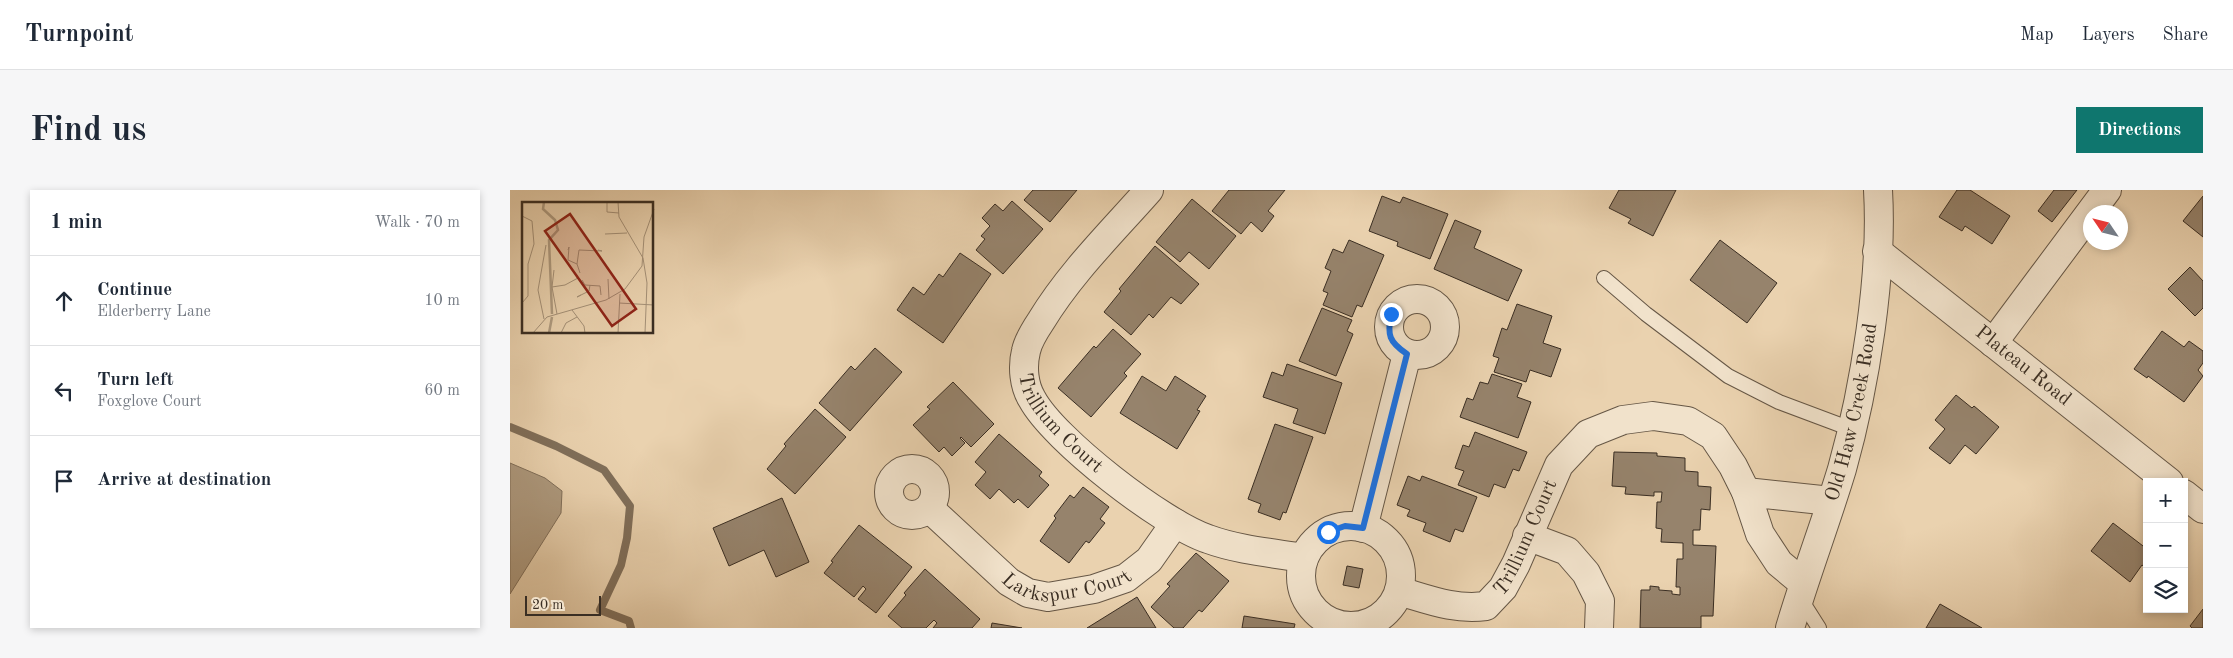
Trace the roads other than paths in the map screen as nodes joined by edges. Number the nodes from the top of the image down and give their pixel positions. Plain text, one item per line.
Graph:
1 (1149, 190) edge
2 (1878, 190) edge
3 (2107, 190) edge
4 (1877, 251) junction
5 (1604, 278) dead end
6 (1993, 343) junction
7 (1407, 354) dead end
8 (1851, 429) junction
9 (2164, 478) edge
10 (1746, 492) junction
11 (2188, 497) edge
12 (1831, 502) junction
13 (930, 509) dead end
14 (2203, 509) edge
15 (1175, 523) junction
16 (1363, 528) junction
17 (1527, 536) junction
18 (1304, 558) junction
19 (1801, 590) junction
20 (1399, 591) junction
21 (1342, 627) edge
22 (1599, 628) edge
23 (1790, 628) edge
24 (1819, 628) edge

1 - 15 street, Trillium Court
2 - 4 street, Old Haw Creek Road
3 - 6 street
4 - 6 street, Plateau Road
4 - 8 street, Old Haw Creek Road
5 - 8 lane
6 - 9 street, Plateau Road
7 - 16 street
8 - 12 street, Old Haw Creek Road
10 - 12 street
10 - 17 street, Trillium Court
10 - 19 street, Trillium Court
11 - 14 street
12 - 19 street, Old Haw Creek Road
13 - 15 street, Larkspur Court
15 - 18 street, Trillium Court
16 - 18 street
16 - 20 street
17 - 20 street, Trillium Court
17 - 22 street
18 - 21 street
19 - 23 street, Old Haw Creek Road
19 - 24 lane
20 - 21 street

